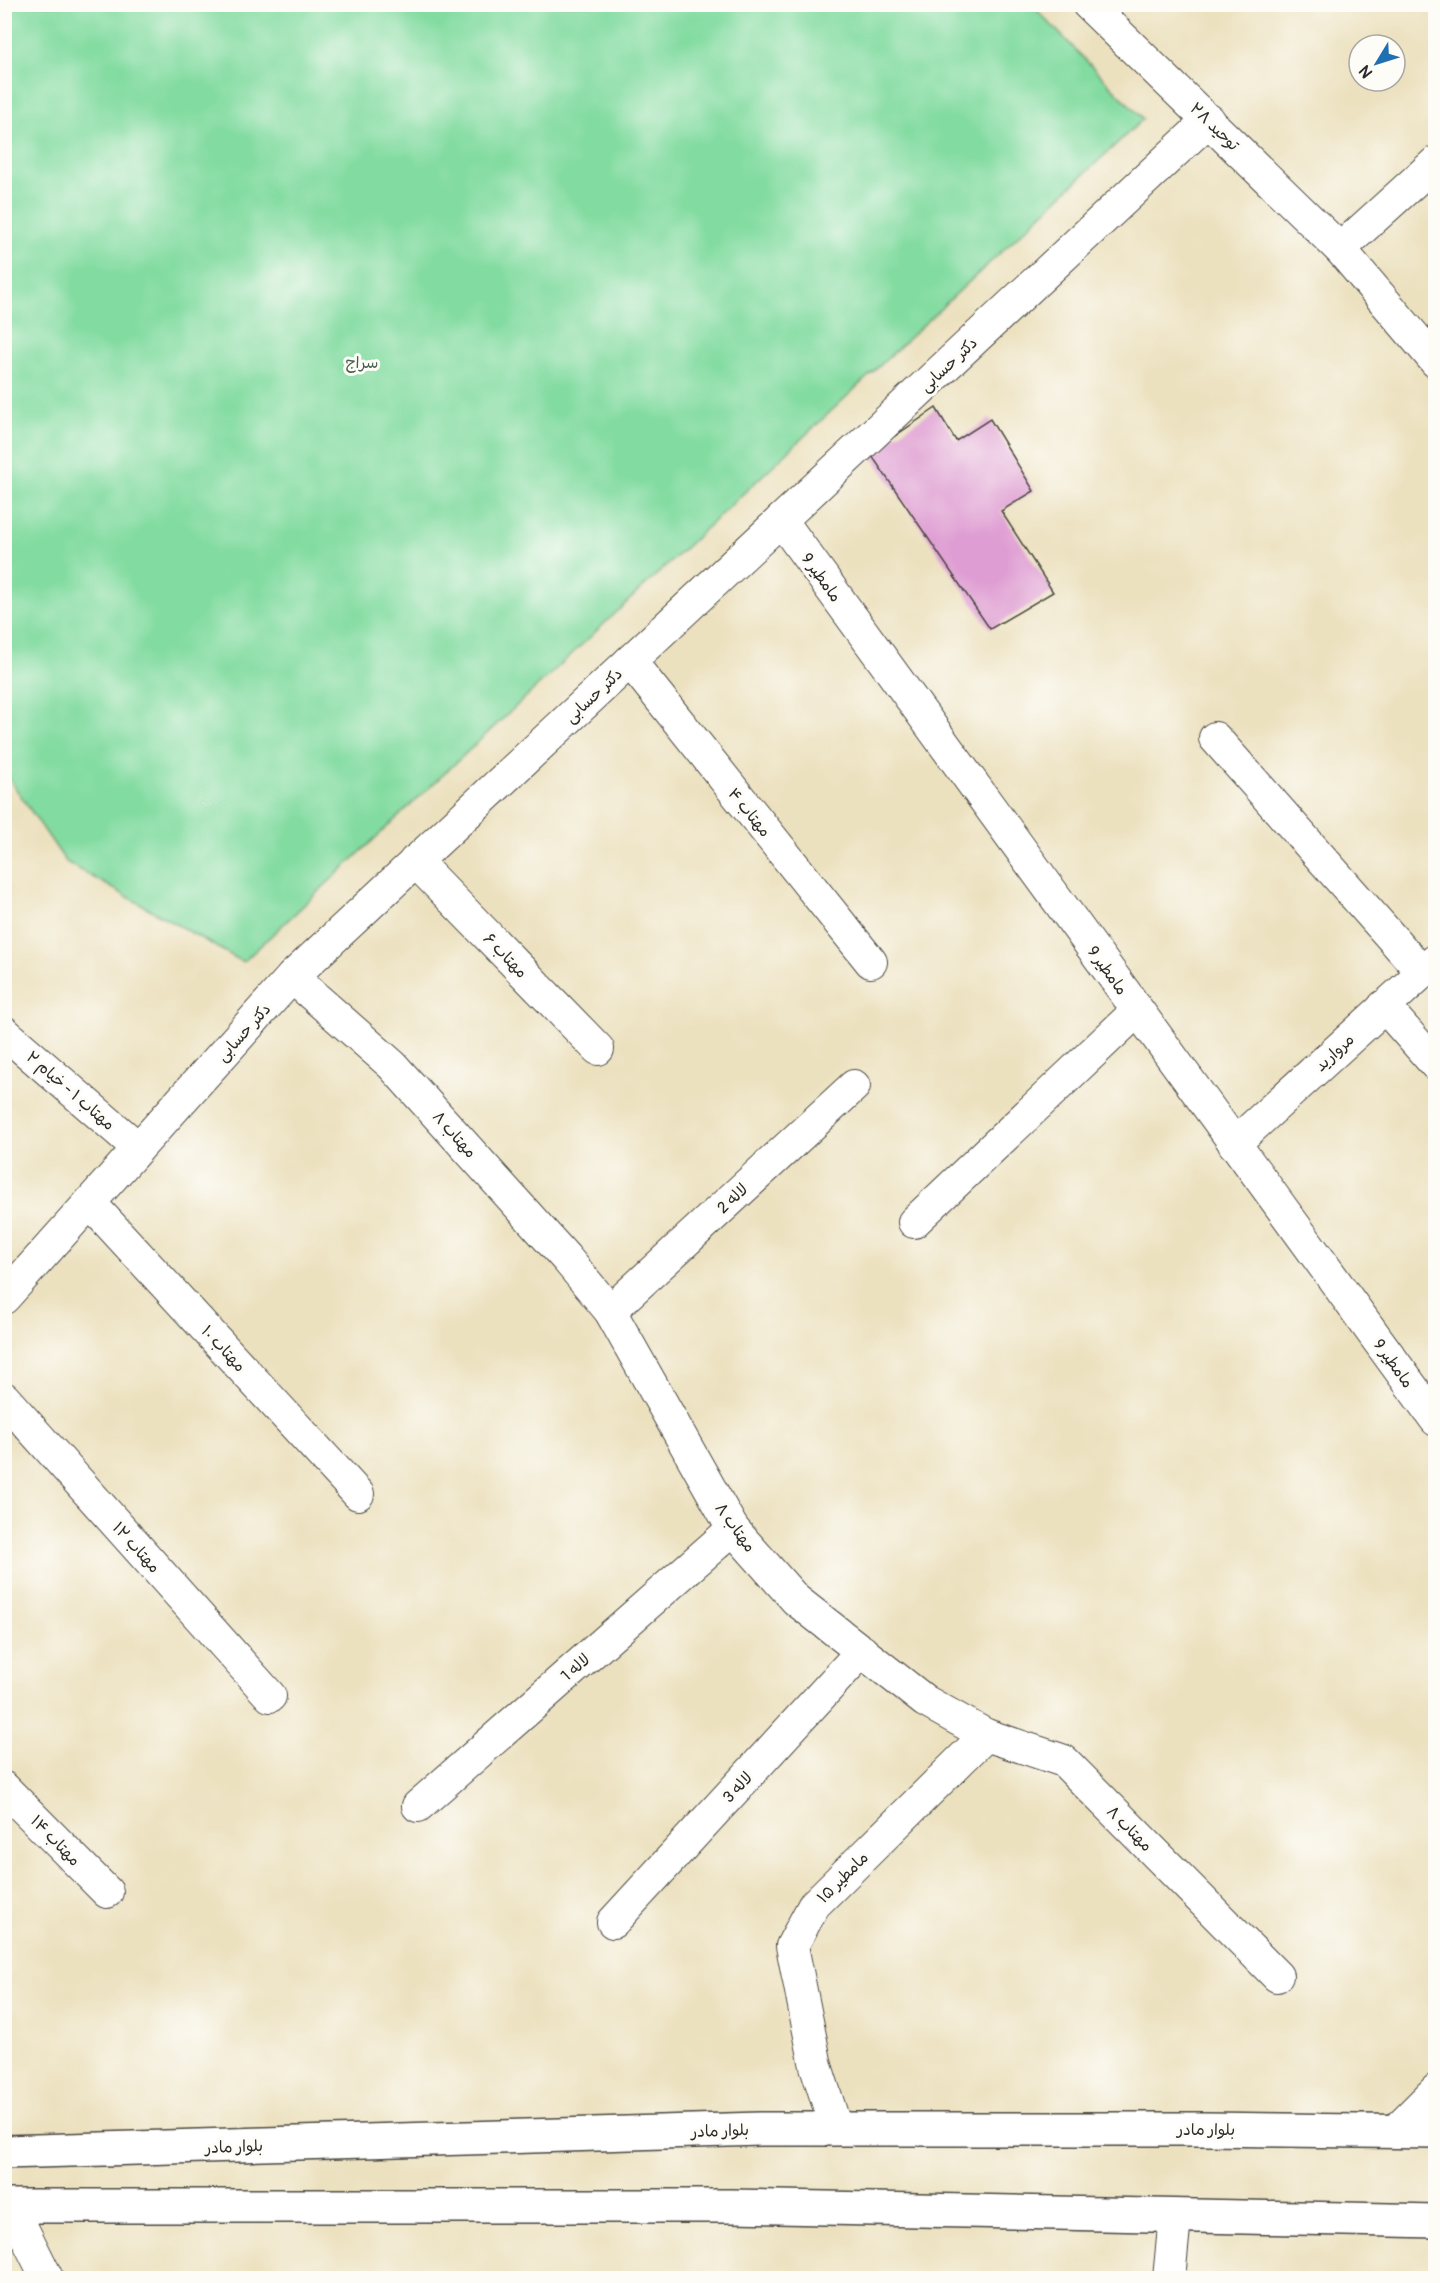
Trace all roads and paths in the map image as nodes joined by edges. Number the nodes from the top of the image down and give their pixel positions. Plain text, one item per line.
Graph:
1 (1088, 4) edge
2 (1209, 120) junction
3 (1436, 162) edge
4 (1340, 249) junction
5 (1436, 362) edge
6 (781, 520) junction
7 (630, 661) junction
8 (1215, 738) dead end
9 (415, 861) junction
10 (871, 962) dead end
11 (1429, 966) edge
12 (292, 977) junction
13 (1384, 1006) junction
14 (1137, 1011) junction
15 (4, 1032) edge
16 (598, 1048) dead end
17 (1436, 1065) edge
18 (854, 1086) dead end
19 (1234, 1144) junction
20 (138, 1148) junction
21 (90, 1203) junction
22 (914, 1222) dead end
23 (4, 1298) edge
24 (610, 1311) junction
25 (4, 1398) edge
26 (1436, 1420) edge
27 (358, 1494) dead end
28 (733, 1528) junction
29 (862, 1652) junction
30 (270, 1696) dead end
31 (986, 1735) junction
32 (4, 1788) edge
33 (418, 1806) dead end
34 (106, 1892) dead end
35 (613, 1922) dead end
36 (1277, 1976) dead end
37 (1436, 2090) edge
38 (836, 2128) junction
39 (1395, 2131) junction
40 (1436, 2132) edge
41 (4, 2152) edge
42 (8, 2206) edge
43 (1175, 2218) junction
44 (1436, 2221) edge
45 (47, 2278) edge
46 (1169, 2278) edge

1 - 2 street, توحید ۲۸
2 - 4 street, توحید ۲۸
2 - 6 street, دکتر حسابی
3 - 4 street
4 - 5 street, توحید ۲۸
6 - 7 street, دکتر حسابی
6 - 14 street, مامطیر 9
7 - 9 street, دکتر حسابی
7 - 10 street, مهتاب ۴
8 - 11 street
9 - 12 street, دکتر حسابی
9 - 16 street, مهتاب ۶
11 - 13 street, مروارید
12 - 20 street, دکتر حسابی
12 - 24 street, مهتاب ۸
13 - 17 street
13 - 19 street, مروارید
14 - 19 street, مامطیر 9
14 - 22 street
15 - 20 street, مهتاب ۱ - خیام ۲
18 - 24 street, لاله 2
19 - 26 street, مامطیر 9
20 - 21 street, دکتر حسابی
21 - 23 street, دکتر حسابی
21 - 27 street, مهتاب ۱۰
24 - 28 street, مهتاب ۸
25 - 30 street, مهتاب ۱۲
28 - 29 street, مهتاب ۸
28 - 33 street, لاله 1
29 - 31 street, مهتاب ۸
29 - 35 street, لاله 3
31 - 36 street, مهتاب ۸
31 - 38 street, مامطیر ۱۵
32 - 34 street, مهتاب ۱۴
37 - 39 street
38 - 39 main road, بلوار مادر
38 - 41 main road, بلوار مادر
39 - 40 main road, بلوار مادر
42 - 43 main road
42 - 45 street
43 - 44 main road
43 - 46 street

